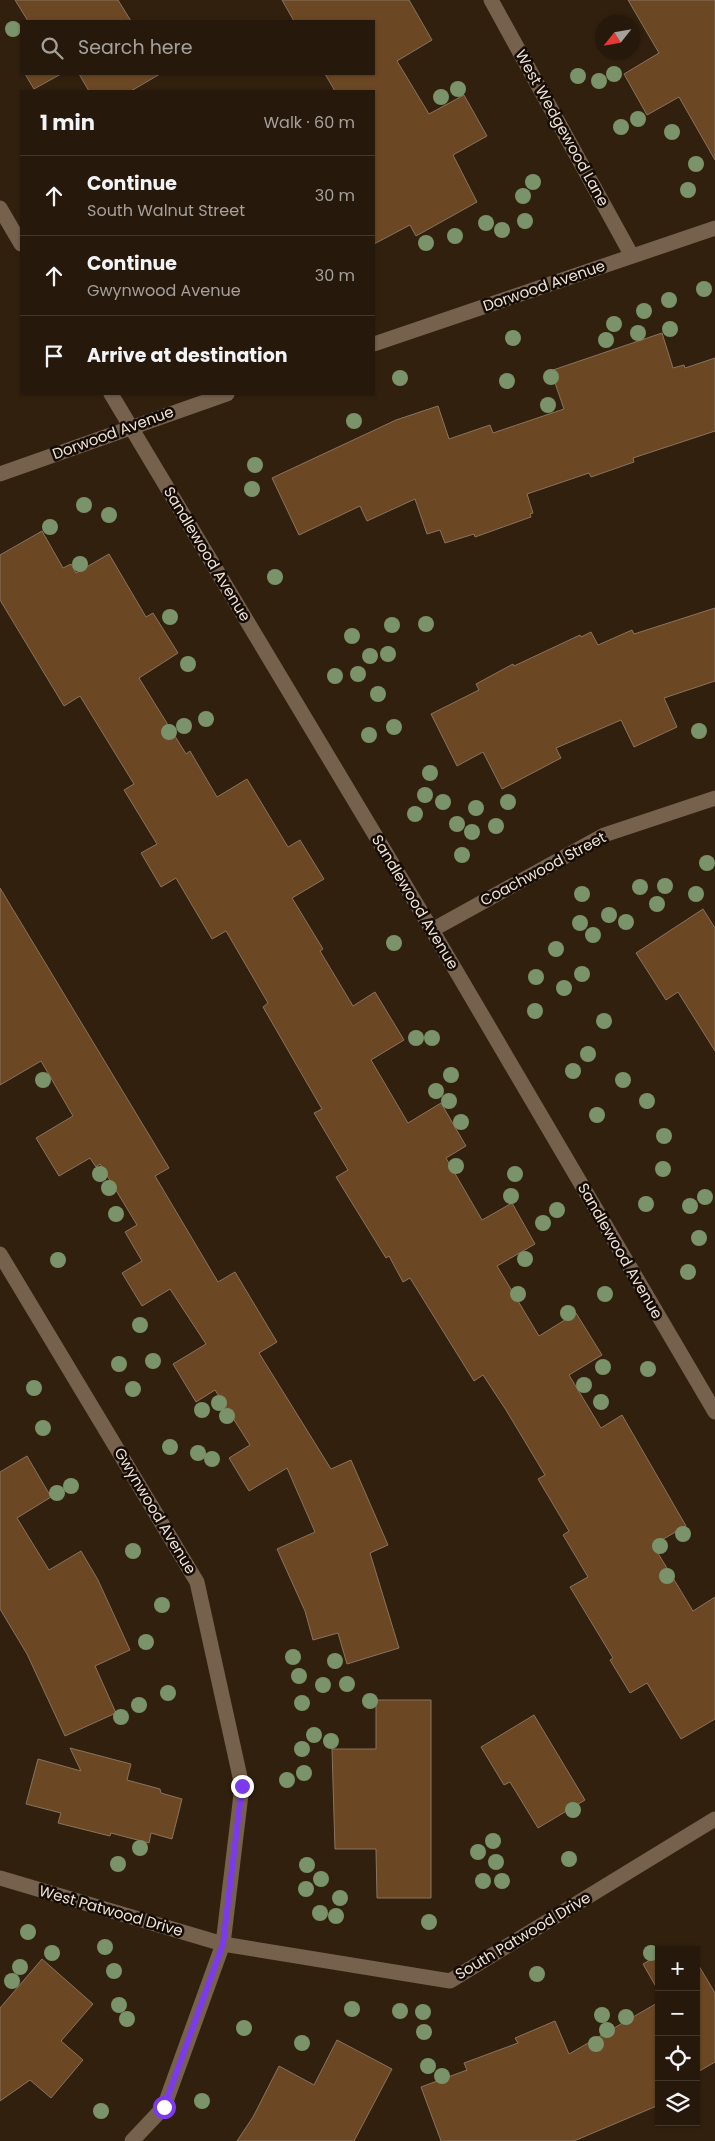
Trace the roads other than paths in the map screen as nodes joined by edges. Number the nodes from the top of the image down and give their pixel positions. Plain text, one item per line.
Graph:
1 (491, 0) edge
2 (0, 208) edge
3 (715, 228) edge
4 (20, 242) edge
5 (632, 256) junction
6 (375, 344) edge
7 (112, 395) edge
8 (224, 395) edge
9 (130, 427) junction
10 (0, 474) edge
11 (715, 798) edge
12 (432, 930) junction
13 (0, 1254) edge
14 (715, 1412) edge
15 (715, 1819) edge
16 (0, 1878) edge
17 (223, 1944) junction
18 (132, 2141) edge

1 - 5 street, West Wedgewood Lane
2 - 4 street
3 - 5 street, Dorwood Avenue
5 - 6 street, Dorwood Avenue
7 - 9 street, Sandlewood Avenue
8 - 9 street, Dorwood Avenue
9 - 10 street, Dorwood Avenue
9 - 12 street, Sandlewood Avenue
11 - 12 street, Coachwood Street
12 - 14 street, Sandlewood Avenue
13 - 17 street, Gwynwood Avenue
15 - 17 street, South Patwood Drive
16 - 17 street, West Patwood Drive
17 - 18 street, Gwynwood Avenue

